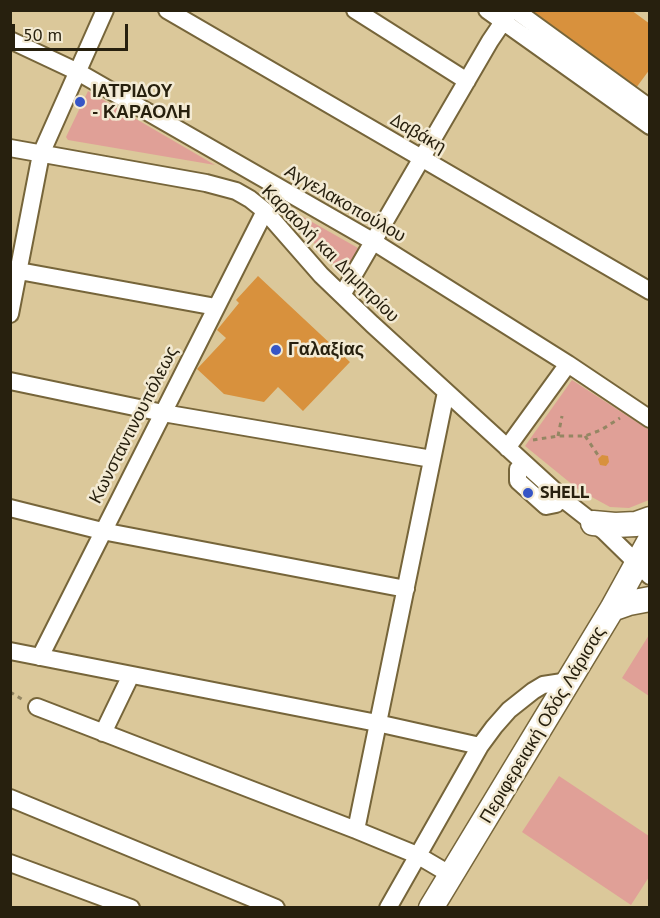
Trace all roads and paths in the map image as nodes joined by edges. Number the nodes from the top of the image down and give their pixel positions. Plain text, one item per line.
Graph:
1 (105, 10) edge
2 (167, 10) edge
3 (355, 10) edge
4 (487, 10) edge
5 (510, 14) edge
6 (10, 40) edge
7 (78, 72) junction
8 (467, 81) junction
9 (650, 108) edge
10 (650, 126) edge
11 (10, 148) edge
12 (41, 154) junction
13 (422, 159) junction
14 (265, 211) junction
15 (374, 242) junction
16 (19, 271) junction
17 (650, 291) edge
18 (342, 295) junction
19 (216, 307) junction
20 (10, 314) edge
21 (568, 364) junction
22 (10, 381) edge
23 (446, 392) junction
24 (630, 405) junction
25 (163, 413) junction
26 (562, 416) dead end
27 (650, 419) edge
28 (518, 434) junction
29 (558, 436) junction
30 (585, 436) junction
31 (507, 448) junction
32 (600, 458) dead end
33 (432, 459) junction
34 (518, 469) dead end
35 (556, 504) dead end
36 (10, 508) edge
37 (650, 519) edge
38 (593, 523) junction
39 (102, 531) junction
40 (650, 540) edge
41 (643, 570) edge
42 (406, 589) junction
43 (650, 599) edge
44 (612, 609) junction
45 (10, 651) edge
46 (40, 657) junction
47 (131, 675) junction
48 (569, 681) junction
49 (37, 707) dead end
50 (377, 723) junction
51 (103, 733) junction
52 (480, 746) junction
53 (10, 798) edge
54 (356, 830) junction
55 (417, 855) junction
56 (10, 863) edge
57 (451, 875) junction
58 (268, 906) edge
59 (131, 908) edge
60 (388, 908) edge
61 (431, 908) edge

1 - 7 street
2 - 13 street, Δαβάκη
3 - 8 street
4 - 5 street
5 - 8 street
5 - 9 street
5 - 10 street
6 - 7 street, Αγγελακοπούλου
7 - 12 street
7 - 15 street, Αγγελακοπούλου
8 - 13 street
11 - 12 street, Καραολή και Δημητρίου
12 - 14 street, Καραολή και Δημητρίου
12 - 16 street
13 - 15 street
13 - 17 street, Δαβάκη
14 - 18 street, Καραολή και Δημητρίου
14 - 19 street, Κωνσταντινουπόλεως
15 - 18 street
15 - 21 street, Αγγελακοπούλου
16 - 19 street
16 - 20 street
18 - 23 street, Καραολή και Δημητρίου
19 - 25 street, Κωνσταντινουπόλεως
21 - 24 street, Αγγελακοπούλου
21 - 28 street
22 - 25 street
23 - 31 street, Καραολή και Δημητρίου
23 - 33 street
24 - 27 street, Αγγελακοπούλου
24 - 30 path
25 - 33 street
25 - 39 street, Κωνσταντινουπόλεως
26 - 29 path
28 - 29 path
28 - 31 street
29 - 30 path
30 - 32 path
31 - 38 street, Καραολή και Δημητρίου
33 - 42 street
34 - 35 street
36 - 39 street
37 - 38 highway
38 - 41 street, Καραολή και Δημητρίου
39 - 42 street
39 - 46 street, Κωνσταντινουπόλεως
40 - 41 highway, Περιφερειακή Οδός Λάρισας
41 - 44 highway, Περιφερειακή Οδός Λάρισας
42 - 50 street
43 - 44 highway
44 - 48 highway, Περιφερειακή Οδός Λάρισας
45 - 46 street
46 - 47 street
47 - 50 street
47 - 51 street
48 - 52 street
48 - 57 highway, Περιφερειακή Οδός Λάρισας
49 - 51 street
50 - 52 street
50 - 54 street
51 - 54 street
52 - 55 street
53 - 58 street
54 - 55 street
55 - 57 street
55 - 60 street
56 - 59 street
57 - 61 highway, Περιφερειακή Οδός Λάρισας

